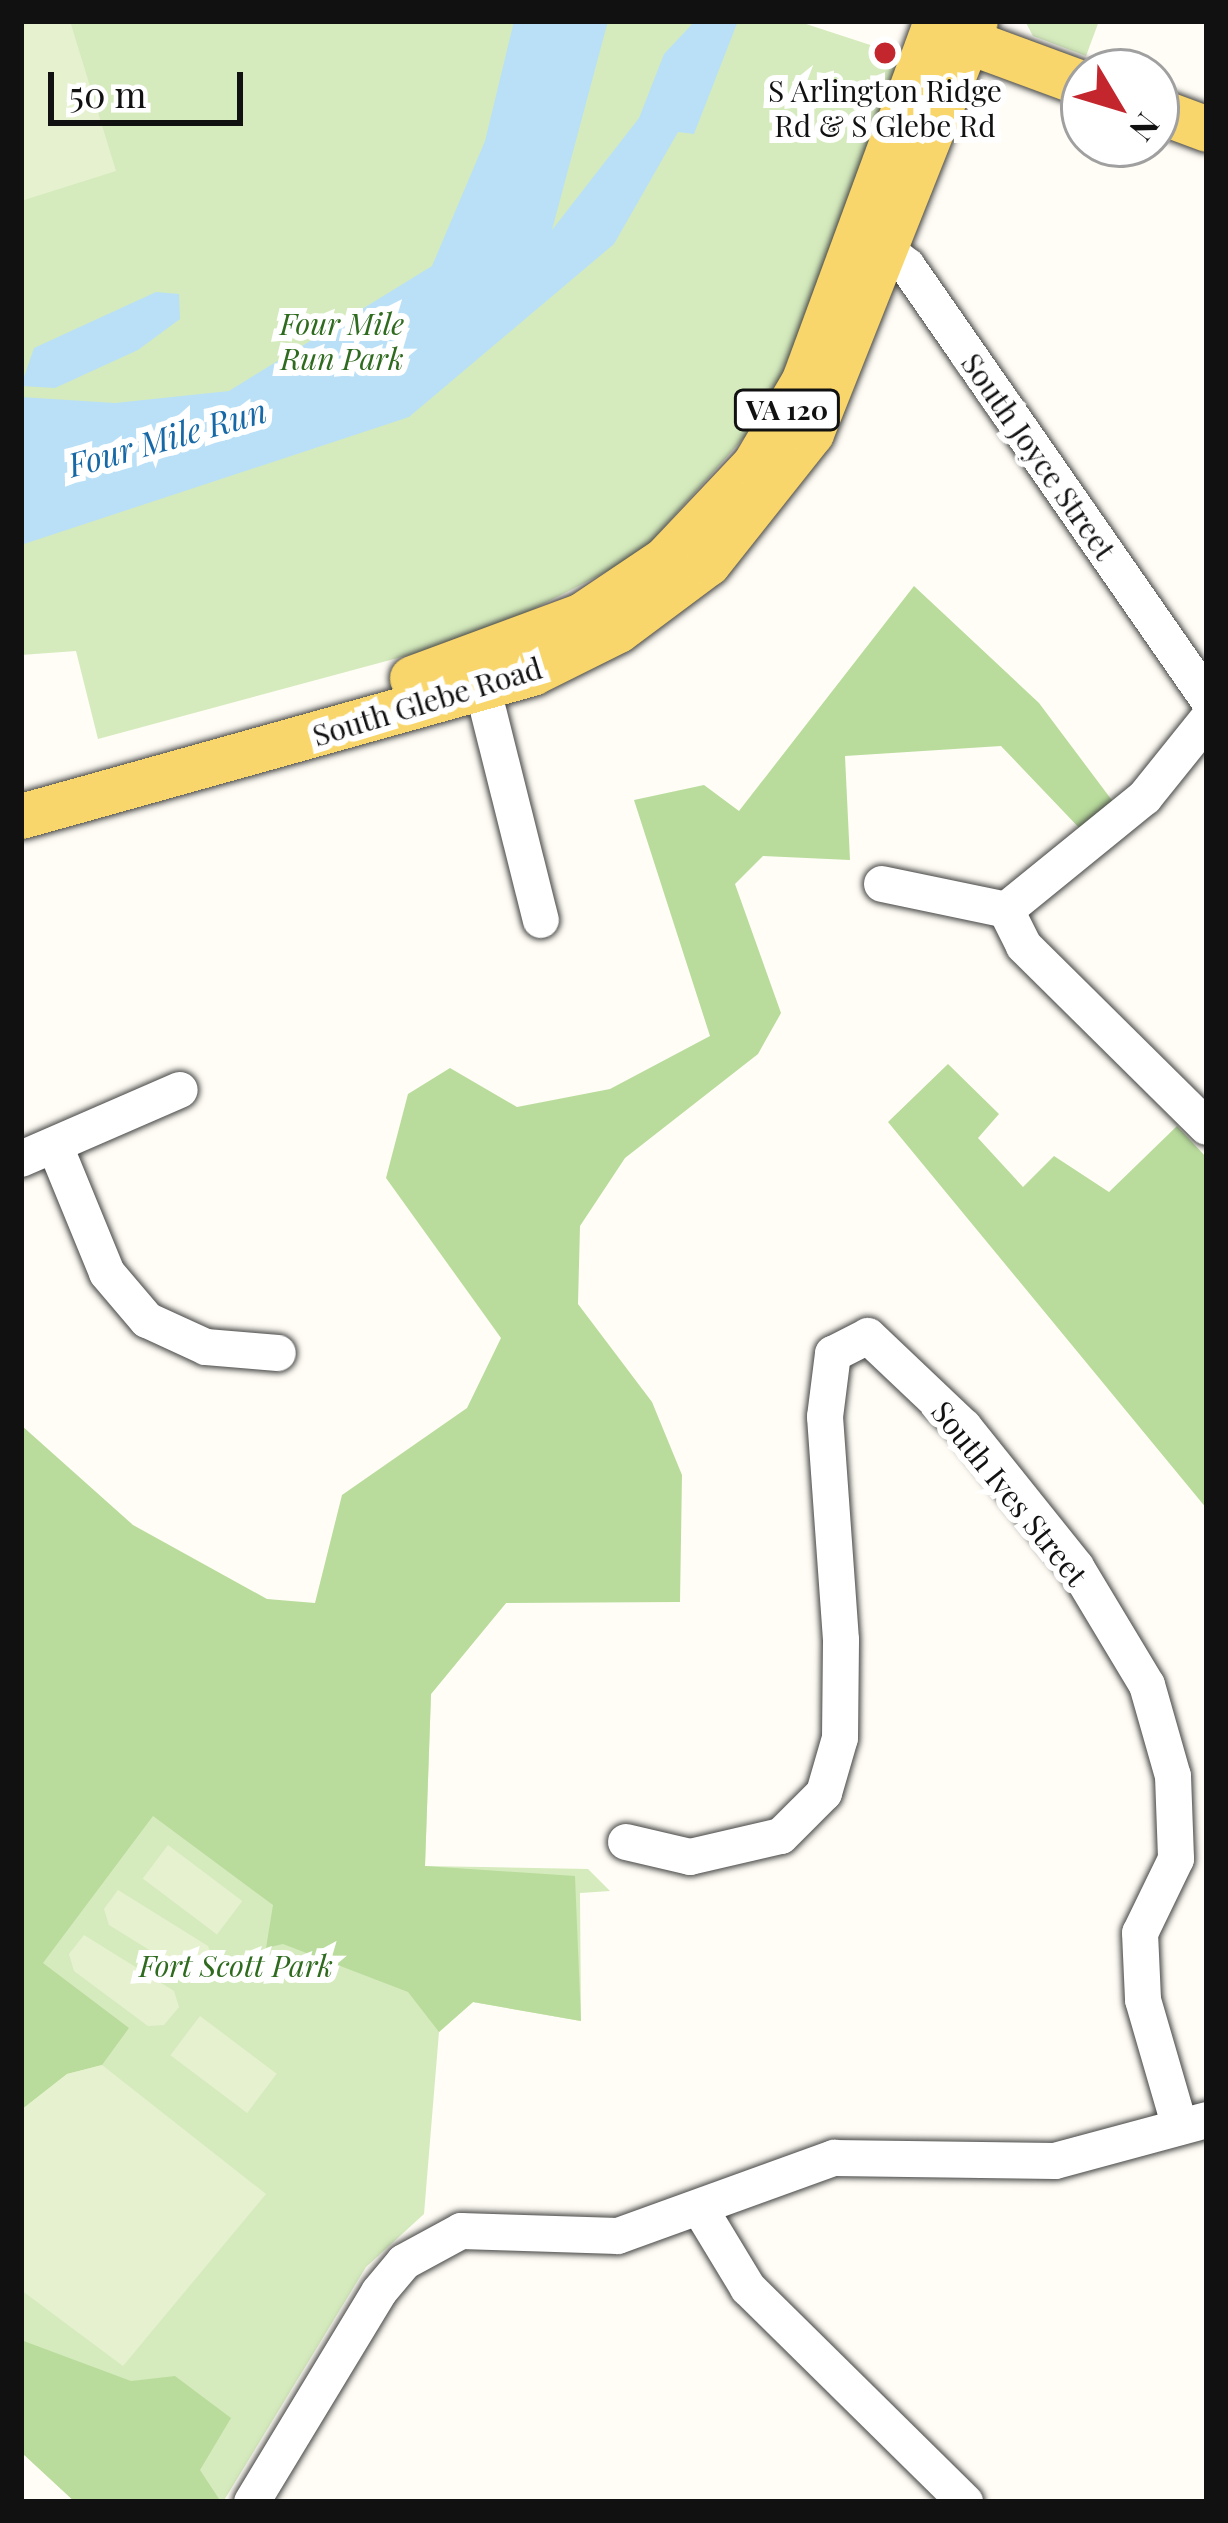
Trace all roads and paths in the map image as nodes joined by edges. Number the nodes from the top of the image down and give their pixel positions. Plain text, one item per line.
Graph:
1 (945, 27) edge
2 (1060, 74) edge
3 (873, 237) junction
4 (480, 674) junction
5 (1207, 698) edge
6 (1207, 720) edge
7 (21, 785) edge
8 (21, 817) edge
9 (882, 884) dead end
10 (1006, 910) junction
11 (541, 920) dead end
12 (180, 1090) dead end
13 (1207, 1127) edge
14 (38, 1152) edge
15 (278, 1353) dead end
16 (626, 1842) dead end
17 (1194, 2123) edge
18 (703, 2212) junction
19 (252, 2502) edge
20 (965, 2502) edge

1 - 2 main road
1 - 3 main road, South Glebe Road / VA 120
3 - 4 main road, South Glebe Road / VA 120
3 - 5 street, South Joyce Street
4 - 7 main road, South Glebe Road / VA 120
4 - 8 main road, South Glebe Road / VA 120
4 - 11 street
6 - 10 street
9 - 10 street
10 - 13 street
12 - 14 street
14 - 15 street
16 - 17 street, South Ives Street
17 - 18 street
18 - 19 street
18 - 20 street

